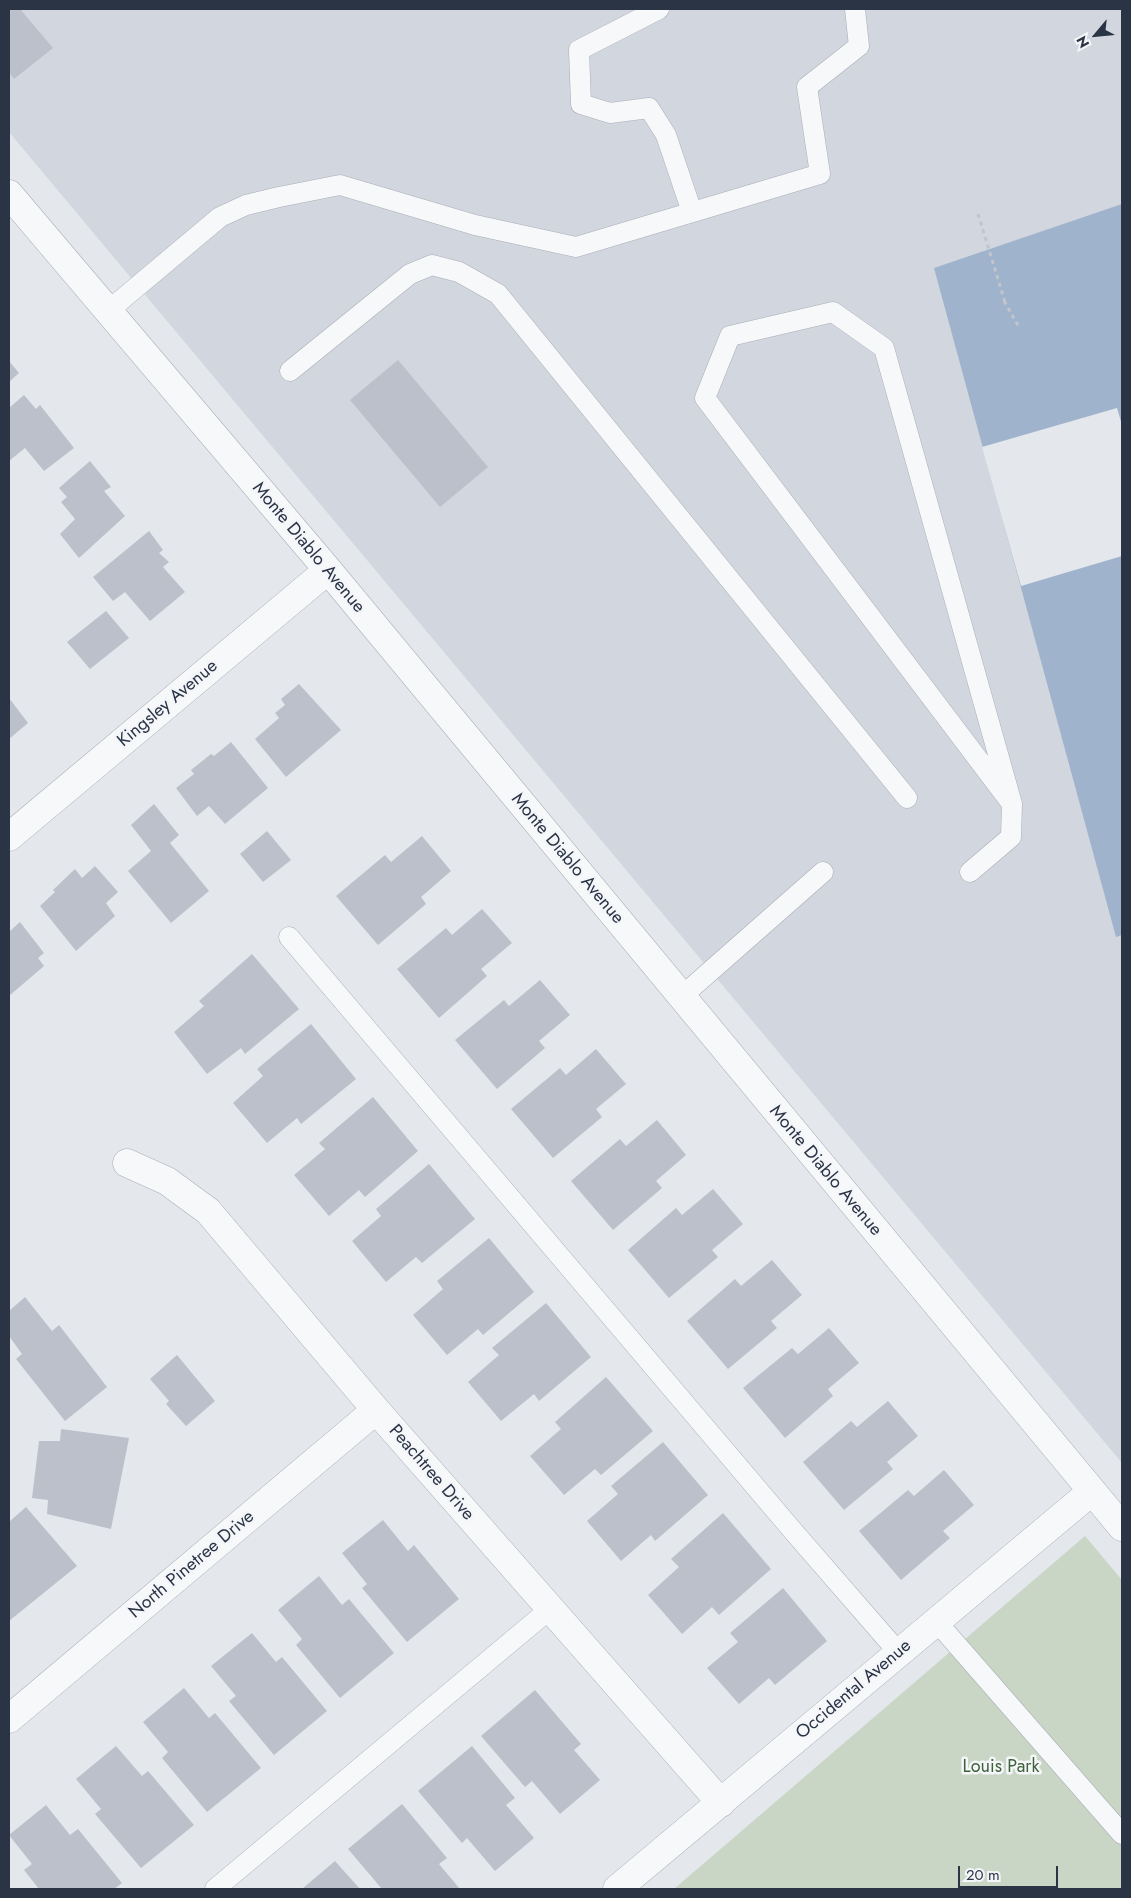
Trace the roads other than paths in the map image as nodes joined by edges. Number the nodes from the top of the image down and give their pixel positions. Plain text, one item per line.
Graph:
1 (659, 9) edge
2 (855, 9) edge
3 (9, 194) edge
4 (692, 212) junction
5 (108, 311) junction
6 (290, 371) dead end
7 (328, 570) junction
8 (907, 798) dead end
9 (1012, 804) junction
10 (9, 837) edge
11 (823, 872) dead end
12 (970, 872) dead end
13 (289, 937) dead end
14 (681, 997) junction
15 (127, 1163) dead end
16 (376, 1410) junction
17 (1091, 1492) junction
18 (1122, 1527) edge
19 (550, 1609) junction
20 (936, 1622) junction
21 (899, 1653) junction
22 (9, 1719) edge
23 (721, 1802) junction
24 (1122, 1834) edge
25 (215, 1889) edge
26 (617, 1889) edge

1 - 4 lane
2 - 4 lane
3 - 5 street, Monte Diablo Avenue
4 - 5 lane
5 - 7 street, Monte Diablo Avenue
6 - 8 lane
7 - 10 street, Kingsley Avenue
7 - 14 street, Monte Diablo Avenue
9 - 9 lane
9 - 12 lane
11 - 14 lane
13 - 21 lane
14 - 17 street, Monte Diablo Avenue
15 - 16 street, Peachtree Drive
16 - 19 street, Peachtree Drive
16 - 22 street, North Pinetree Drive
17 - 18 street, Monte Diablo Avenue
17 - 20 street, Occidental Avenue
19 - 23 street, Peachtree Drive
19 - 25 lane
20 - 21 street, Occidental Avenue
20 - 24 lane
21 - 23 street, Occidental Avenue
23 - 26 street, Occidental Avenue

